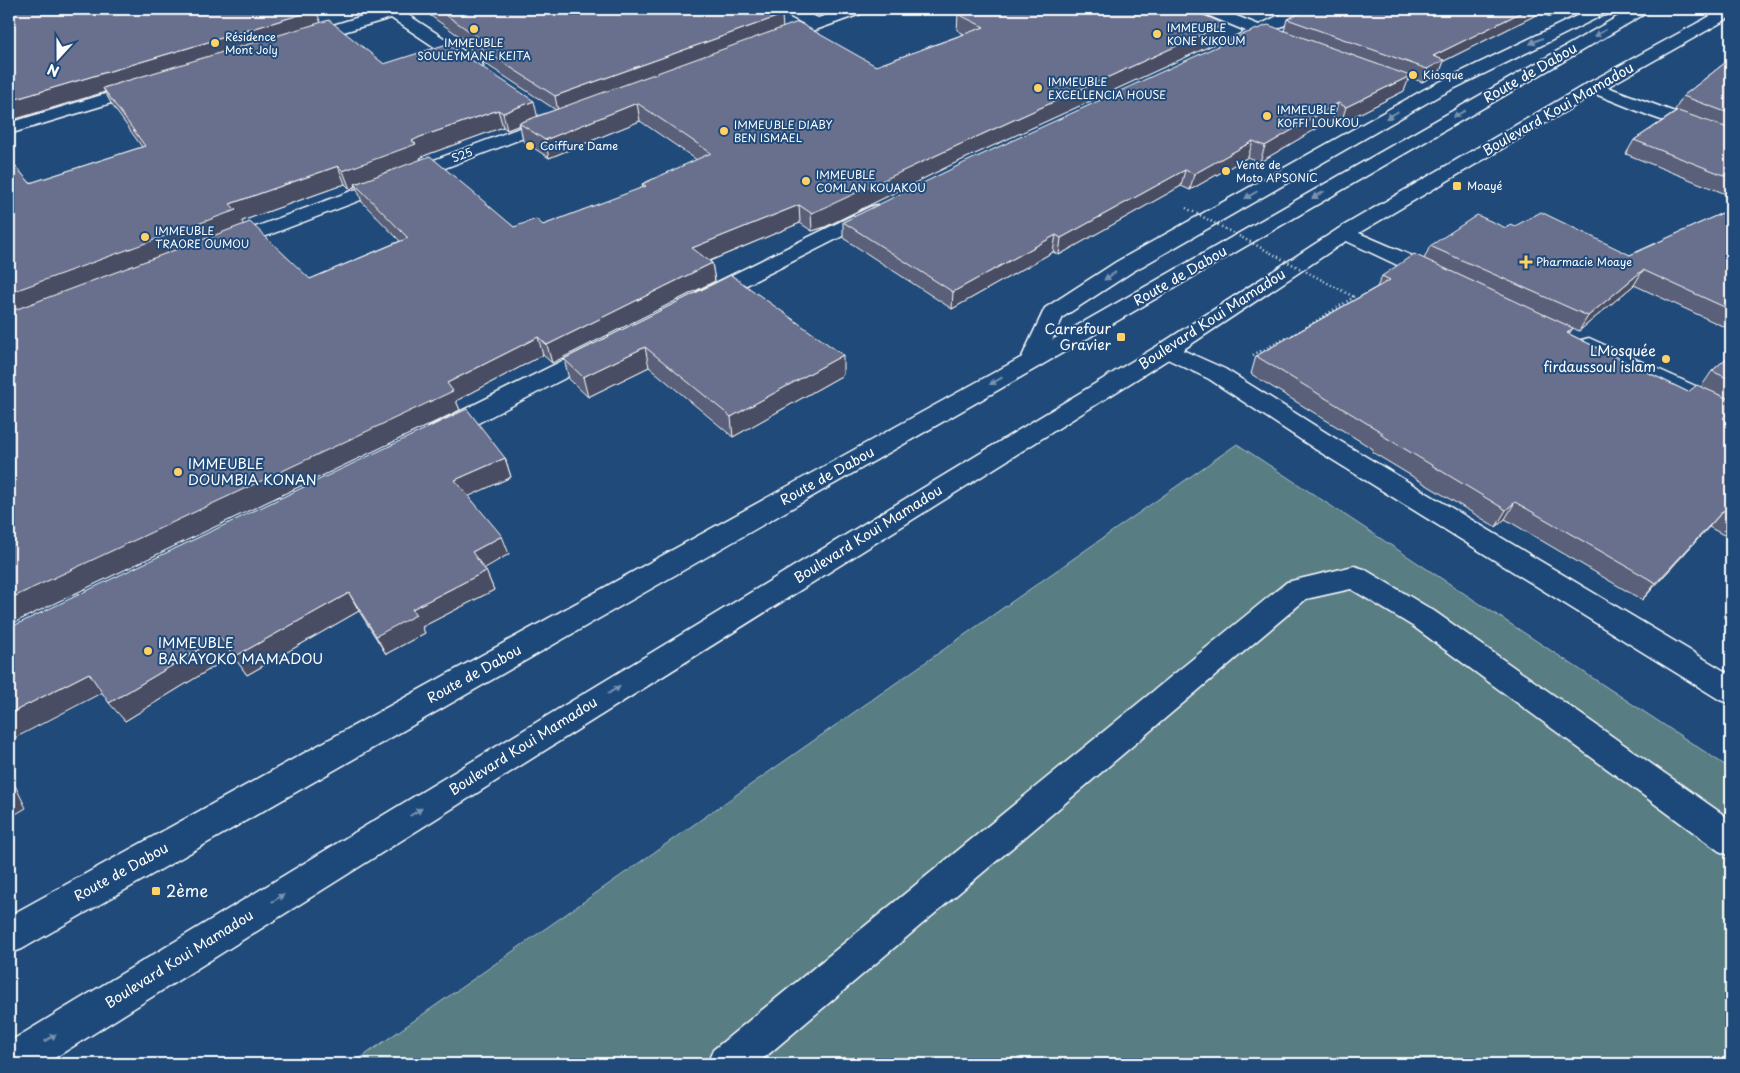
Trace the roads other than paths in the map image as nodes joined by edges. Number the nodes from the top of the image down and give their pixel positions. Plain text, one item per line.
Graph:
1 (787, 9) edge
2 (860, 9) edge
3 (1206, 9) edge
4 (1304, 9) edge
5 (1614, 9) edge
6 (1642, 9) edge
7 (391, 10) edge
8 (1731, 11) edge
9 (817, 24) junction
10 (1260, 32) junction
11 (1287, 41) edge
12 (290, 43) edge
13 (752, 48) edge
14 (1216, 52) edge
15 (491, 77) edge
16 (159, 83) edge
17 (1594, 87) junction
18 (540, 109) edge
19 (575, 113) edge
20 (556, 120) junction
21 (9, 129) edge
22 (1731, 139) edge
23 (899, 201) edge
24 (1345, 233) junction
25 (204, 253) edge
26 (1463, 286) edge
27 (682, 309) edge
28 (1571, 336) edge
29 (621, 340) edge
30 (1167, 350) junction
31 (1032, 361) junction
32 (1731, 412) edge
33 (419, 442) edge
34 (1731, 691) edge
35 (1731, 840) edge
36 (9, 936) edge
37 (9, 1064) edge
38 (727, 1064) edge

1 - 9 street
2 - 9 street
3 - 10 street
4 - 10 street
5 -> 31 street
6 -> 31 street, Route de Dabou
7 - 12 street
7 - 15 street
8 - 17 street, Boulevard Koui Mamadou
9 - 13 street
10 - 11 street
10 - 14 street
16 - 21 street
17 - 22 street
17 - 24 street, Boulevard Koui Mamadou
18 - 20 street
19 - 20 street, S25
20 - 25 street, S25
23 - 27 street
24 - 26 street
24 - 30 street, Boulevard Koui Mamadou
28 - 32 street
29 - 33 street
30 - 34 street
37 -> 30 street, Boulevard Koui Mamadou
31 -> 36 street, Route de Dabou
35 - 38 street

